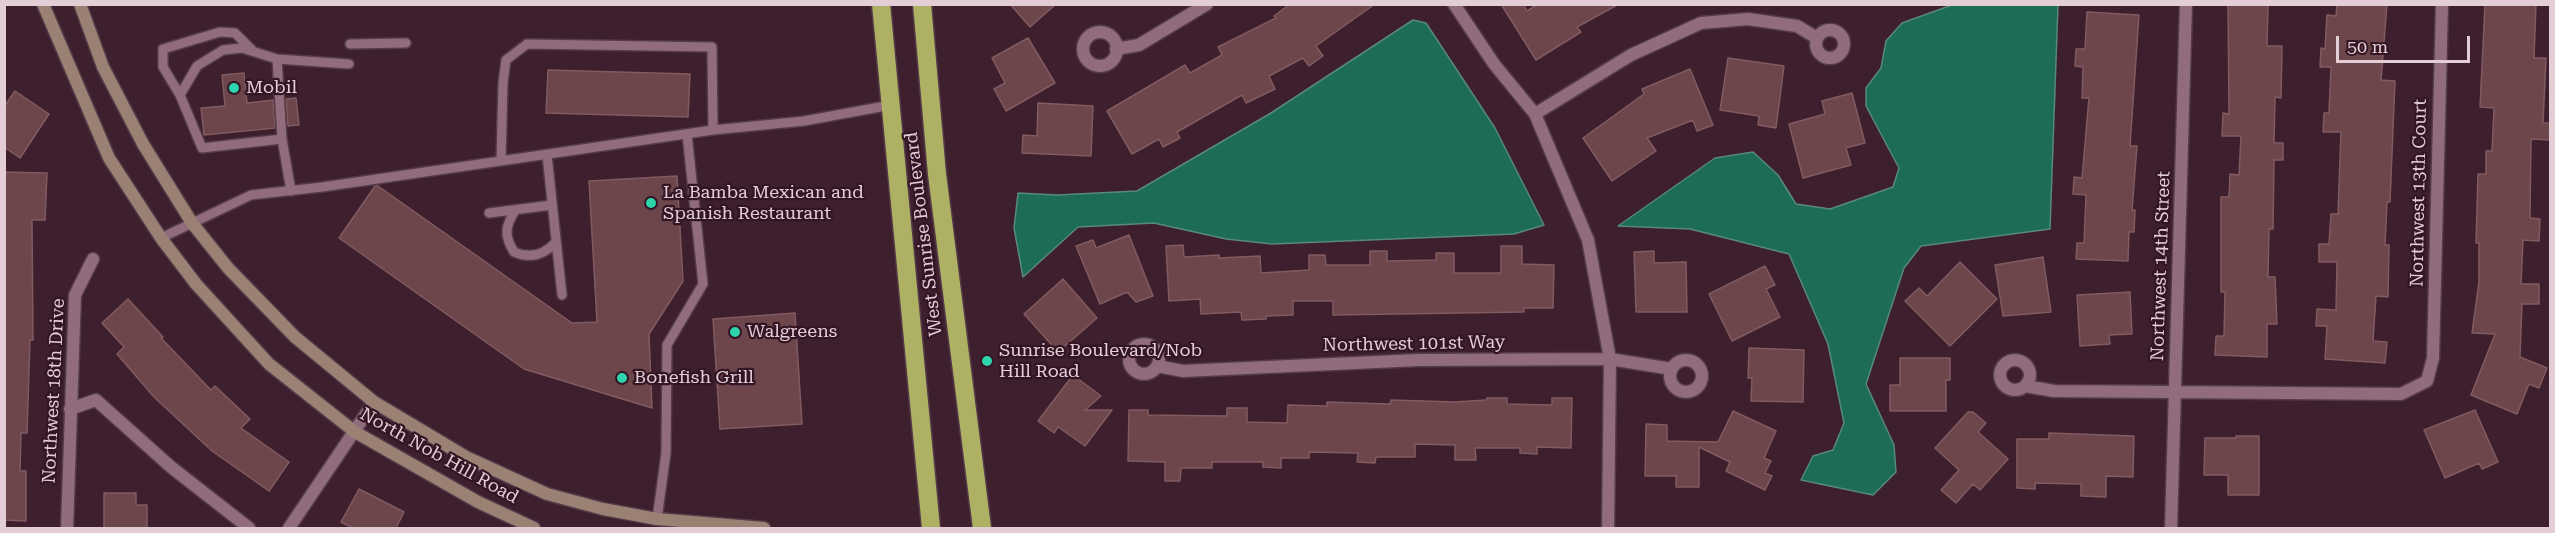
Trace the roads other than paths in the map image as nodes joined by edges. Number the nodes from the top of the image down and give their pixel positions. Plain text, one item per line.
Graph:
1 (44, 4) edge
2 (80, 4) edge
3 (881, 4) edge
4 (922, 4) edge
5 (1207, 4) edge
6 (1455, 4) edge
7 (2186, 4) edge
8 (2442, 4) edge
9 (1817, 38) dead end
10 (406, 43) dead end
11 (350, 44) dead end
12 (1116, 49) dead end
13 (254, 52) junction
14 (277, 59) junction
15 (350, 64) dead end
16 (180, 94) junction
17 (891, 105) junction
18 (1535, 114) junction
19 (713, 130) junction
20 (687, 134) junction
21 (282, 139) junction
22 (547, 155) junction
23 (501, 161) junction
24 (291, 191) junction
25 (552, 205) junction
26 (515, 211) junction
27 (489, 213) dead end
28 (192, 223) junction
29 (161, 238) junction
30 (556, 242) junction
31 (93, 259) dead end
32 (562, 295) dead end
33 (1610, 359) junction
34 (1157, 366) dead end
35 (1672, 369) dead end
36 (2025, 386) dead end
37 (2175, 393) junction
38 (374, 402) junction
39 (70, 409) junction
40 (356, 432) junction
41 (657, 519) junction
42 (67, 528) edge
43 (249, 528) edge
44 (289, 528) edge
45 (534, 528) edge
46 (764, 528) edge
47 (931, 528) edge
48 (982, 528) edge
49 (1608, 528) edge
50 (2171, 528) edge

1 - 29 main road, North Nob Hill Road
2 - 28 main road, North Nob Hill Road
3 - 17 highway, West Sunrise Boulevard
4 - 48 highway, West Sunrise Boulevard
5 - 12 street
6 - 18 street
7 - 37 street, Northwest 14th Street
8 - 37 street, Northwest 13th Court
9 - 18 street
10 - 11 lane
13 - 14 lane
13 - 16 lane
13 - 16 lane
14 - 15 lane
14 - 21 lane
16 - 21 lane
17 - 19 lane
17 - 47 highway, West Sunrise Boulevard
18 - 33 street
19 - 20 lane
19 - 23 lane
20 - 22 lane
20 - 41 lane
21 - 24 lane
22 - 23 lane
22 - 25 lane
23 - 24 lane
24 - 28 lane
25 - 26 lane
25 - 30 lane
26 - 27 lane
26 - 30 lane
28 - 29 lane
28 - 38 main road, North Nob Hill Road
29 - 40 main road, North Nob Hill Road
30 - 32 lane
31 - 39 street, Northwest 18th Drive
33 - 34 street, Northwest 101st Way
33 - 35 street, Northwest 101st Way
33 - 49 street
36 - 37 street
37 - 50 street, Northwest 14th Street
38 - 40 street
38 - 41 main road, North Nob Hill Road
39 - 42 street, Northwest 18th Drive
39 - 43 street
40 - 44 street
40 - 45 main road, North Nob Hill Road
41 - 46 main road, North Nob Hill Road

